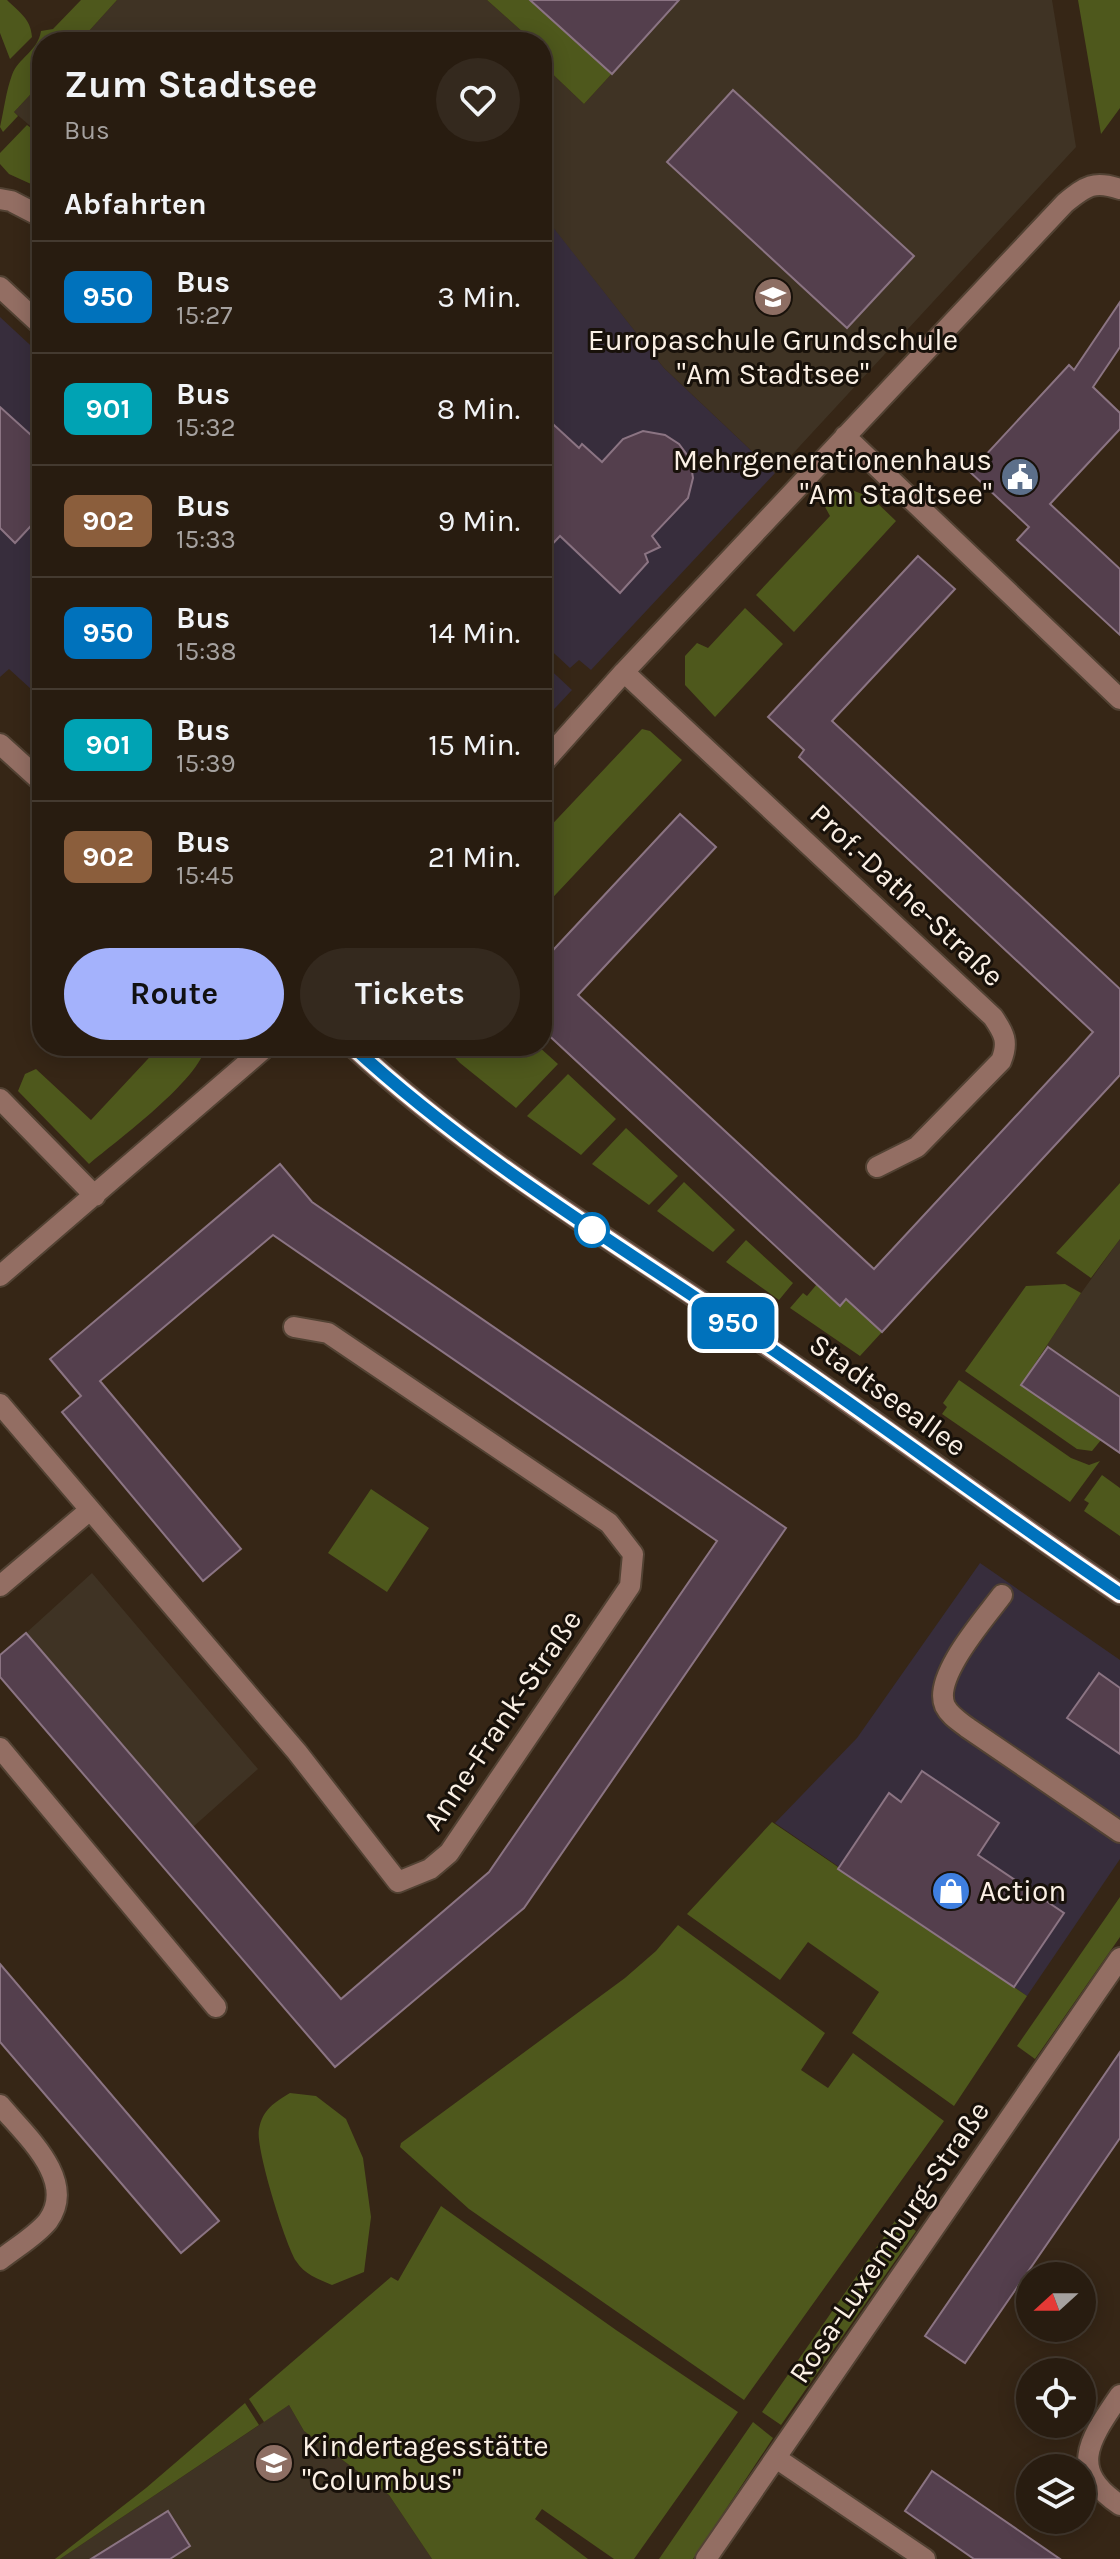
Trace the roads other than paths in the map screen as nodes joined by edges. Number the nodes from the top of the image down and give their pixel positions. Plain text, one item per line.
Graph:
1 (1120, 189) edge
2 (0, 199) edge
3 (32, 212) edge
4 (0, 287) edge
5 (32, 317) edge
6 (845, 436) junction
7 (624, 672) junction
8 (1120, 699) edge
9 (0, 744) edge
10 (552, 753) edge
11 (32, 773) edge
12 (256, 1056) edge
13 (364, 1056) edge
14 (0, 1099) edge
15 (877, 1167) dead end
16 (95, 1196) junction
17 (0, 1276) edge
18 (294, 1327) dead end
19 (0, 1404) edge
20 (90, 1510) junction
21 (0, 1586) edge
22 (1120, 1594) edge
23 (1002, 1595) dead end
24 (0, 1748) edge
25 (1120, 1832) edge
26 (1120, 1958) edge
27 (216, 2007) dead end
28 (0, 2105) edge
29 (0, 2260) edge
30 (1120, 2395) edge
31 (776, 2458) junction
32 (1120, 2505) edge
33 (706, 2559) edge
34 (925, 2559) edge

1 - 6 street
2 - 3 street
4 - 5 street
6 - 7 street
6 - 8 street
7 - 10 street
7 - 15 street, Prof.-Dathe-Straße
9 - 11 street
12 - 16 street
13 - 22 street, Stadtseeallee
14 - 16 street
16 - 17 street
18 - 20 street, Anne-Frank-Straße
19 - 20 street, Anne-Frank-Straße
20 - 21 street
23 - 25 street
24 - 27 street
26 - 31 street, Rosa-Luxemburg-Straße
28 - 29 street
30 - 32 street
31 - 33 street, Rosa-Luxemburg-Straße
31 - 34 street

